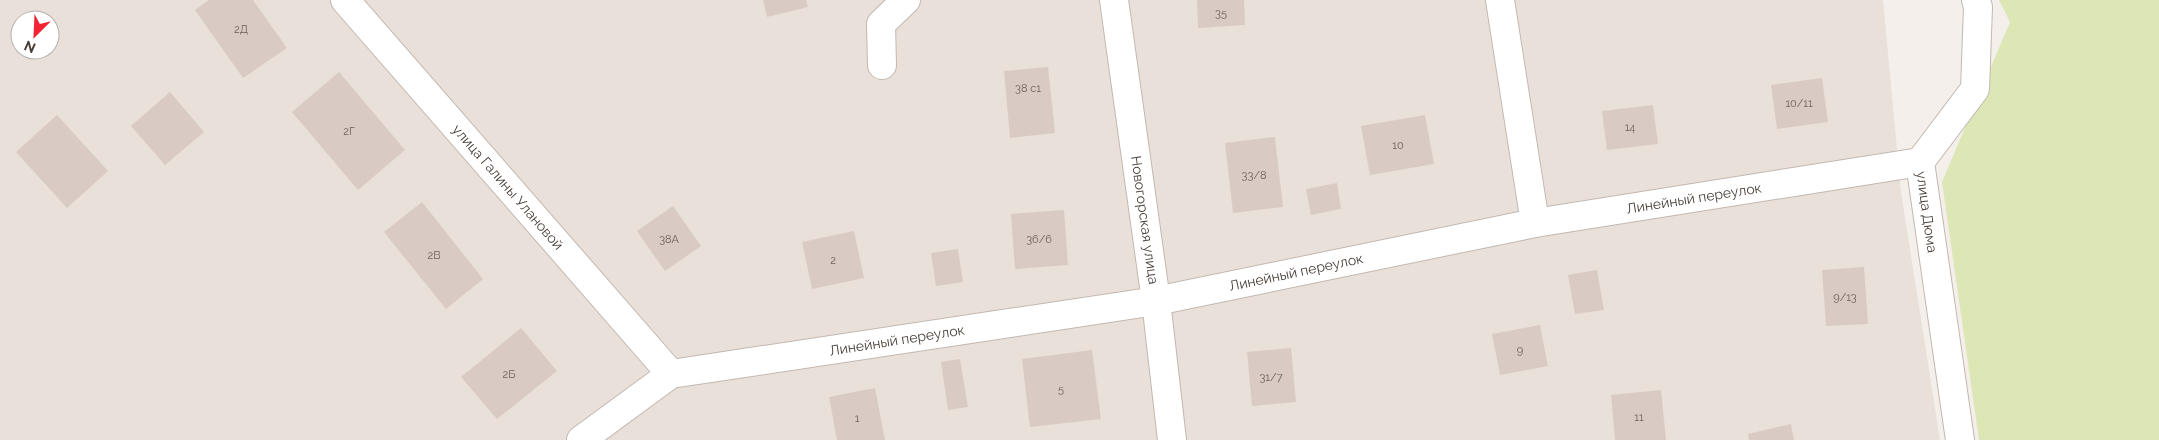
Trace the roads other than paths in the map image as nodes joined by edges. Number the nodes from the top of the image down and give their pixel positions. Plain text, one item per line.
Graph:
1 (345, 0) edge
2 (906, 0) edge
3 (1114, 0) edge
4 (1500, 0) edge
5 (1976, 0) edge
6 (882, 64) dead end
7 (1920, 162) junction
8 (1536, 222) junction
9 (1156, 301) junction
10 (671, 374) junction
11 (581, 440) edge
12 (1172, 440) edge
13 (1960, 440) edge

1 - 10 street, улица Галины Улановой
2 - 6 street
3 - 9 street, Новогорская улица
4 - 8 street
5 - 7 street, улица Дюма
7 - 8 street, Линейный переулок
7 - 13 street, улица Дюма
8 - 9 street, Линейный переулок
9 - 10 street, Линейный переулок
9 - 12 street, Новогорская улица
10 - 11 street

